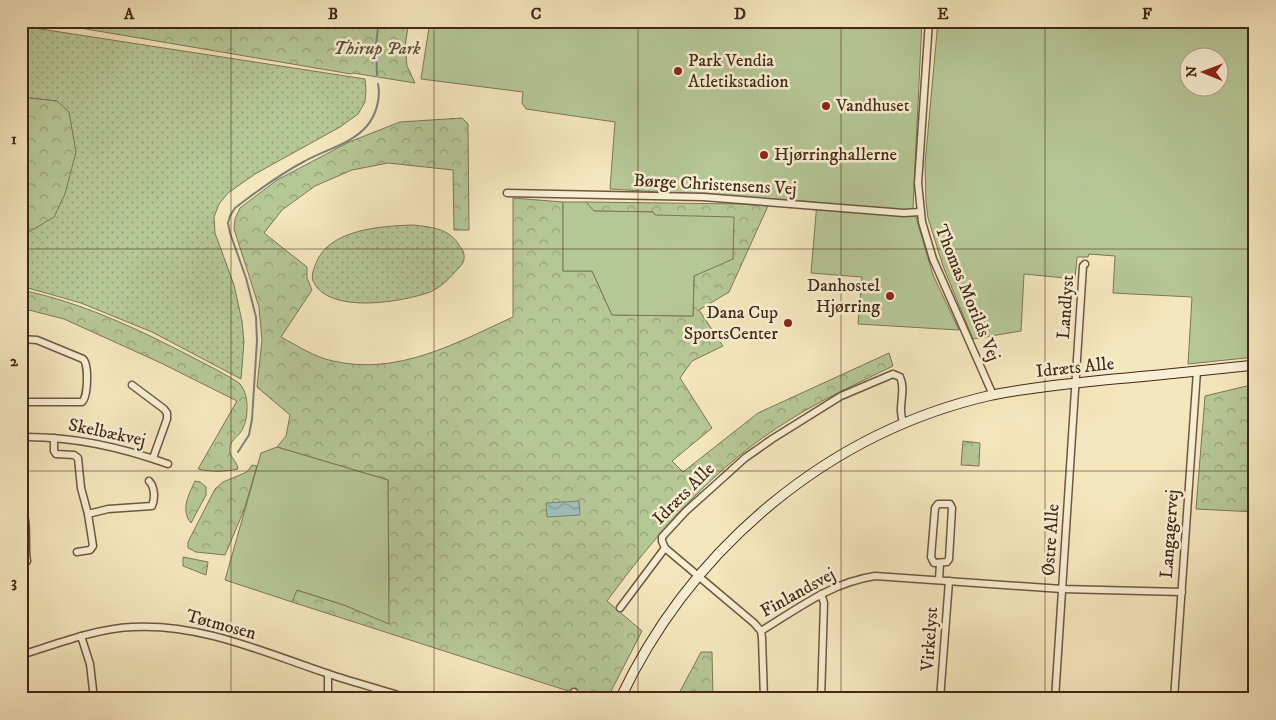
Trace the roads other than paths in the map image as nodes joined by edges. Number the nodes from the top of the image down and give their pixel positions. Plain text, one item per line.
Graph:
1 (929, 21) edge
2 (507, 193) dead end
3 (920, 212) junction
4 (1085, 264) dead end
5 (21, 339) edge
6 (1255, 365) edge
7 (1197, 372) junction
8 (1076, 383) junction
9 (132, 385) dead end
10 (993, 395) junction
11 (21, 402) edge
12 (904, 424) junction
13 (21, 437) edge
14 (54, 438) junction
15 (153, 458) junction
16 (168, 464) dead end
17 (149, 481) dead end
18 (21, 509) edge
19 (88, 514) junction
20 (665, 548) junction
21 (77, 552) dead end
22 (27, 561) dead end
23 (940, 564) junction
24 (697, 576) junction
25 (939, 580) junction
26 (949, 581) junction
27 (1062, 589) junction
28 (1182, 592) junction
29 (821, 594) junction
30 (620, 608) dead end
31 (761, 631) junction
32 (81, 636) junction
33 (21, 655) edge
34 (328, 674) junction
35 (574, 692) dead end
36 (94, 699) edge
37 (328, 699) edge
38 (410, 699) edge
39 (571, 699) edge
40 (620, 699) edge
41 (764, 699) edge
42 (821, 699) edge
43 (940, 699) edge
44 (1055, 699) edge
45 (1174, 699) edge

1 - 3 street, Thomas Morilds Vej
2 - 3 street, Børge Christensens Vej
3 - 10 street, Thomas Morilds Vej
4 - 8 street, Landlyst
5 - 11 street, Skelbækvej
6 - 7 street, Idræts Alle
7 - 8 street, Idræts Alle
7 - 28 street, Langagervej
8 - 10 street, Idræts Alle
8 - 27 street, Østre Alle
9 - 15 street, Skelbækvej
10 - 12 street, Idræts Alle
12 - 20 street, Idræts Alle
12 - 24 street, Idræts Alle
13 - 14 street, Skelbækvej
14 - 15 street, Skelbækvej
14 - 19 street, Skelbækvej
15 - 16 street, Skelbækvej
17 - 19 street
18 - 22 street
19 - 21 street, Skelbækvej
20 - 24 street, Idræts Alle
20 - 30 street, Idræts Alle
23 - 23 street
23 - 25 street
24 - 31 street
24 - 40 street, Idræts Alle
25 - 26 street, Finlandsvej
25 - 29 street, Finlandsvej
26 - 27 street, Finlandsvej
26 - 43 street, Virkelyst
27 - 28 street, Finlandsvej
27 - 44 street, Østre Alle
28 - 45 street, Langagervej
29 - 31 street, Finlandsvej
29 - 42 street
31 - 41 street
32 - 33 street, Tøtmosen
32 - 34 street, Tøtmosen
32 - 36 street
34 - 37 street
34 - 38 street, Tøtmosen
35 - 39 street

